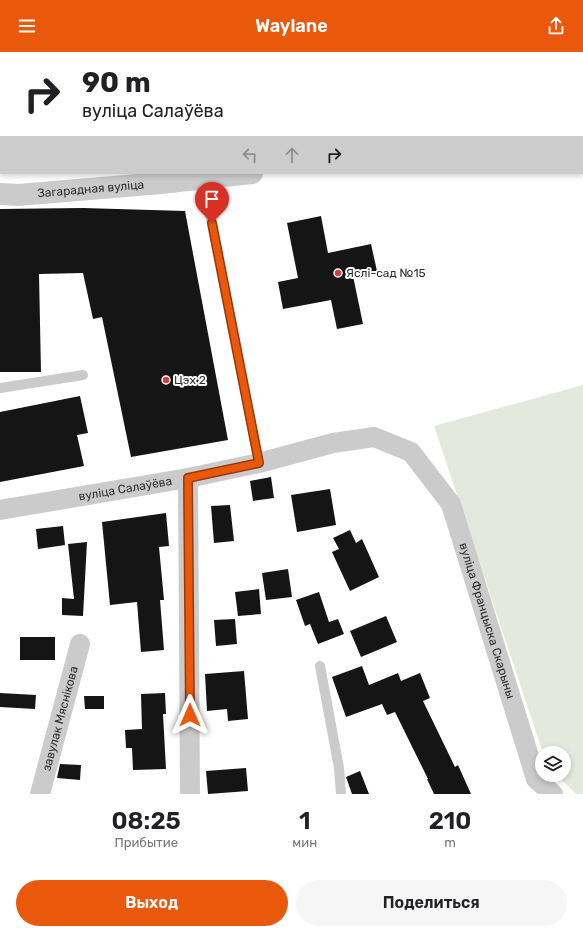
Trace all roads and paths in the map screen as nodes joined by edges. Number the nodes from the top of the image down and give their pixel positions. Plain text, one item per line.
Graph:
1 (242, 174) edge
2 (160, 178) edge
3 (202, 178) junction
4 (0, 194) edge
5 (83, 374) dead end
6 (0, 388) edge
7 (411, 452) joint
8 (259, 463) junction
9 (188, 478) junction
10 (0, 510) edge
11 (80, 644) dead end
12 (320, 666) dead end
13 (40, 794) edge
14 (190, 794) edge
15 (341, 794) edge
16 (553, 794) edge

1 - 3 street, Загарадная вуліца
2 - 3 street, Загарадная вуліца
2 - 4 street, Загарадная вуліца
3 - 8 lane
5 - 6 lane
7 - 8 street, вуліца Салаўёва
7 - 16 street, вуліца Францыска Скарыны
8 - 9 street, вуліца Салаўёва
9 - 10 street, вуліца Салаўёва
9 - 14 street
11 - 13 street, завулак Мяснікова
12 - 15 lane

